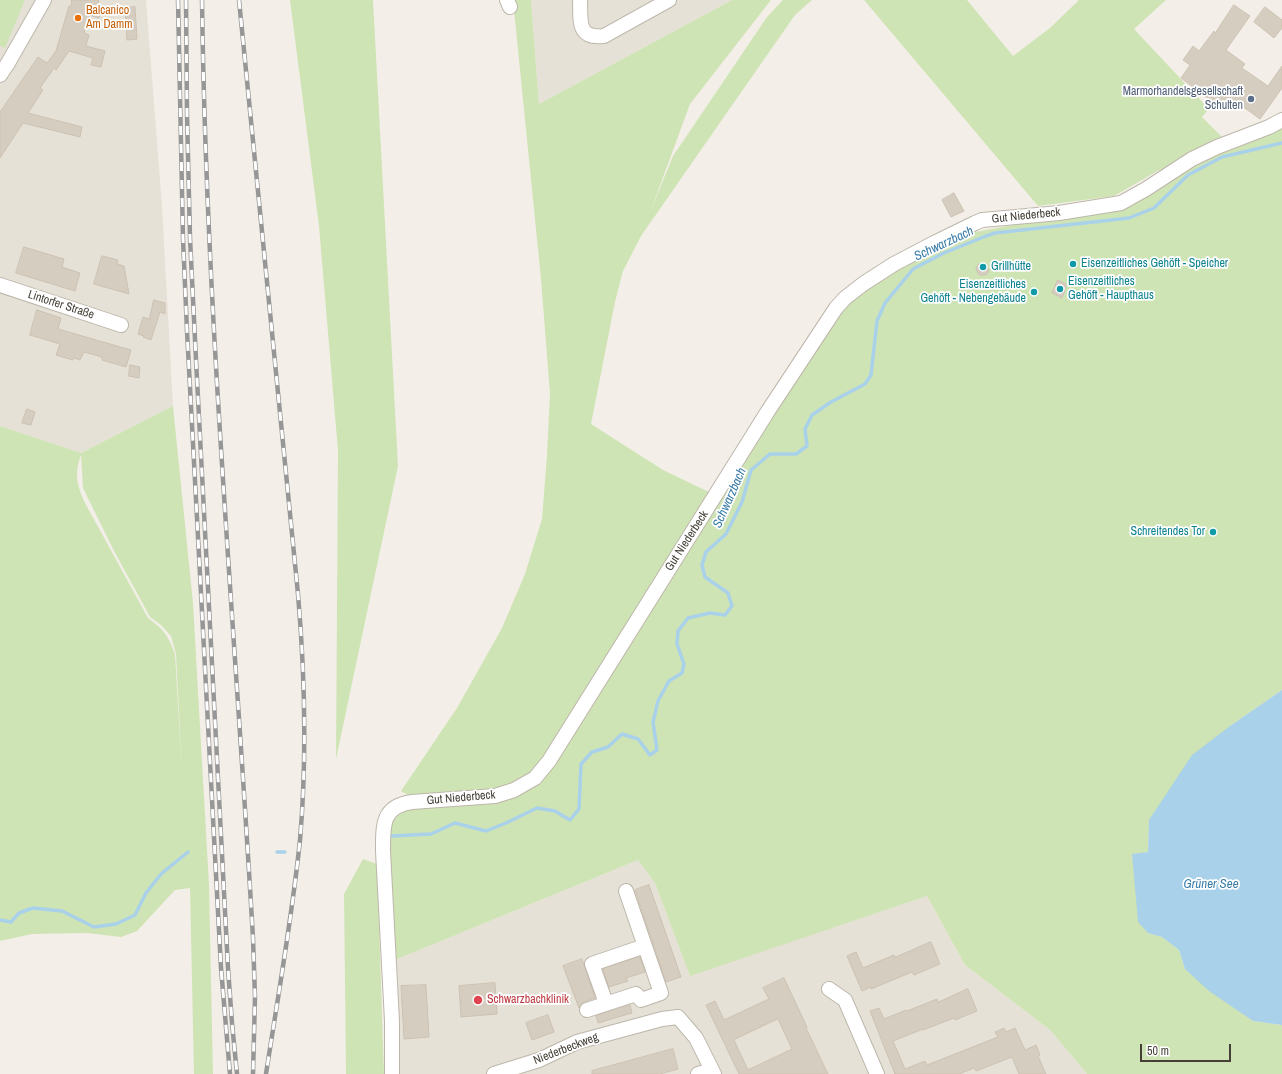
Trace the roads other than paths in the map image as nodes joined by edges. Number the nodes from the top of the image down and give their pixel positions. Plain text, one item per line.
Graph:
1 (44, 0) edge
2 (580, 0) edge
3 (669, 0) edge
4 (4, 62) edge
5 (0, 75) edge
6 (1282, 120) edge
7 (0, 285) edge
8 (122, 325) dead end
9 (626, 891) dead end
10 (645, 946) junction
11 (829, 988) dead end
12 (641, 1000) junction
13 (606, 1003) junction
14 (587, 1010) dead end
15 (662, 1019) junction
16 (713, 1072) edge
17 (392, 1074) edge
18 (494, 1074) edge
19 (698, 1074) edge
20 (877, 1074) edge

1 - 4 street
2 - 3 street
4 - 5 street
6 - 17 street, Gut Niederbeck
7 - 8 street, Lintorfer Straße
9 - 10 street
10 - 12 street
10 - 13 street
11 - 20 street
12 - 13 street
12 - 15 street
13 - 14 street
15 - 16 street, Niederbeckweg
15 - 18 street, Niederbeckweg
16 - 19 street

